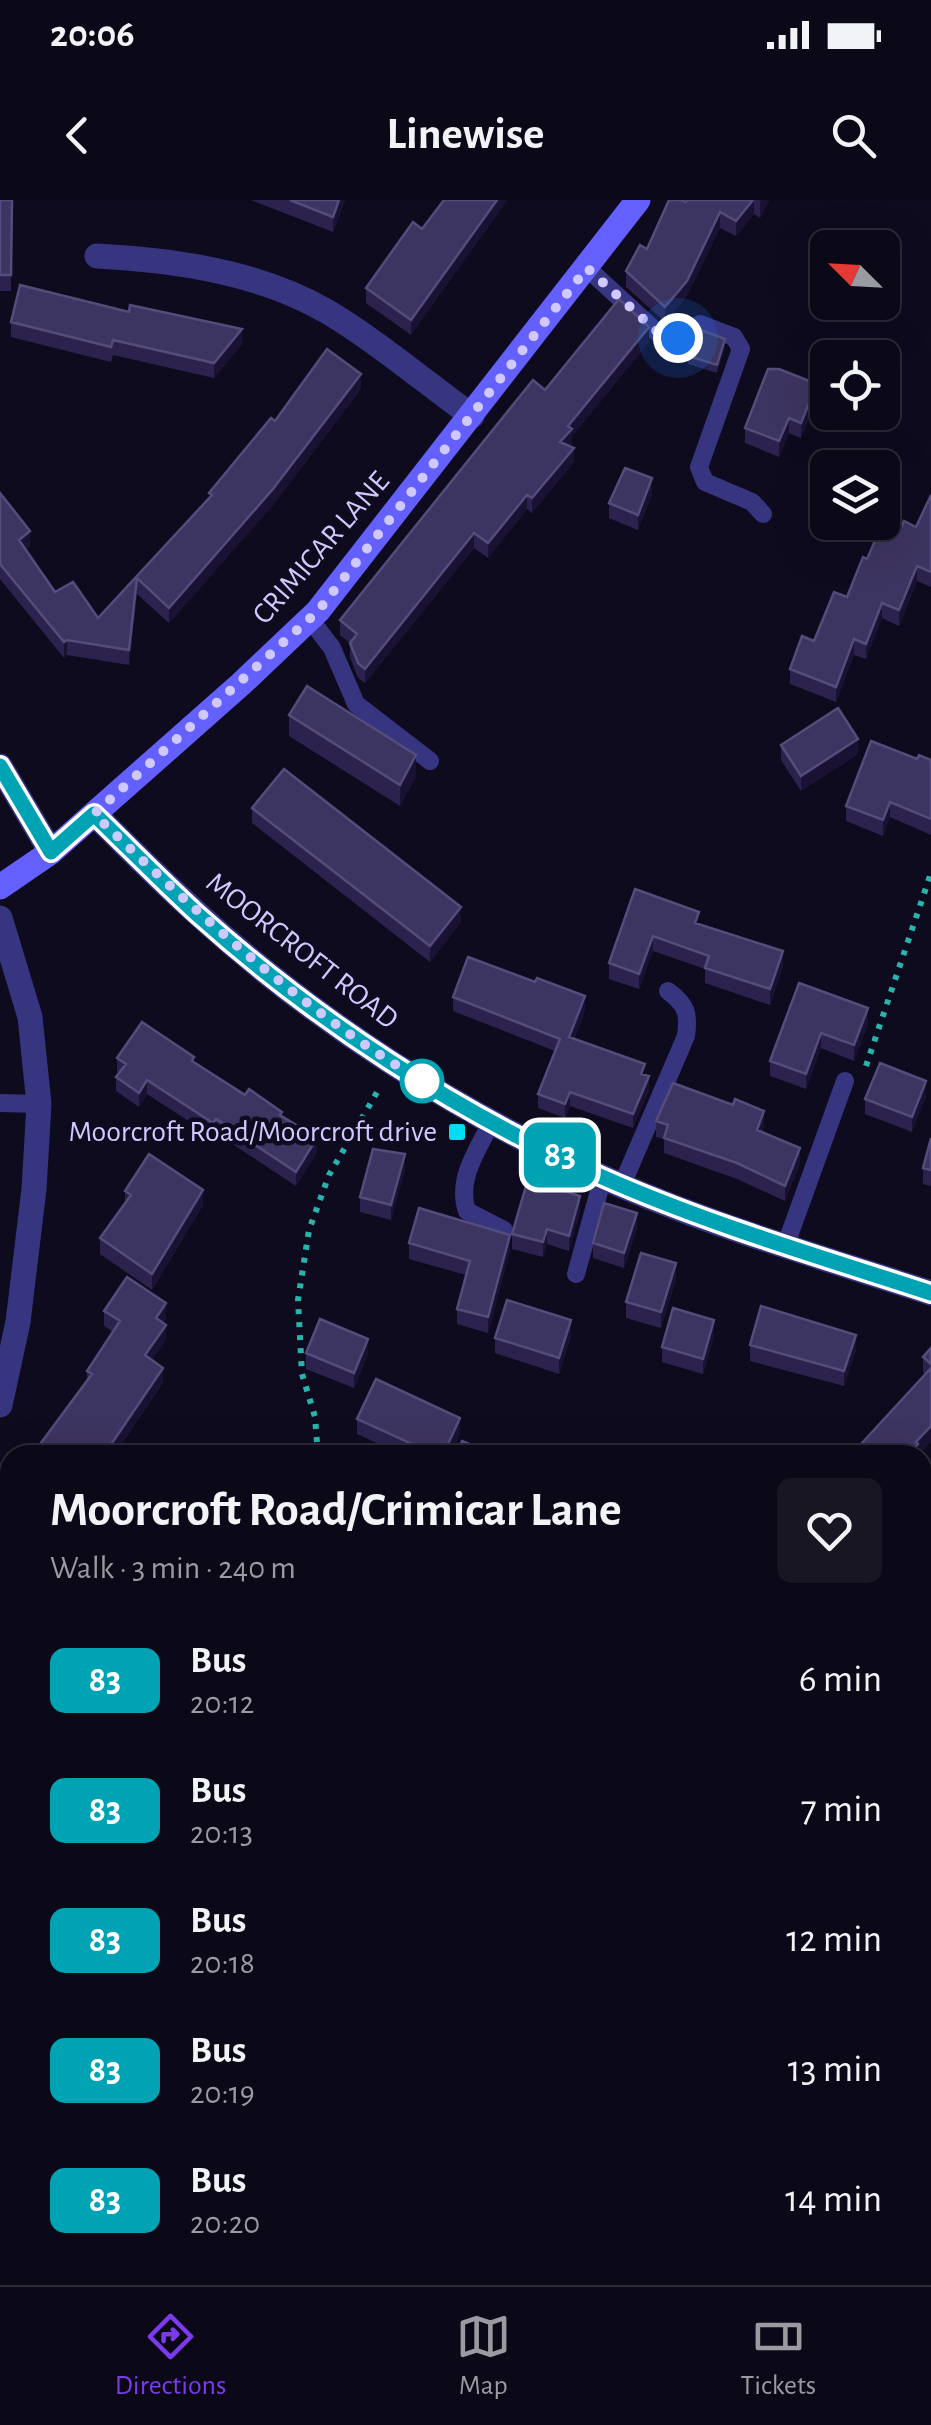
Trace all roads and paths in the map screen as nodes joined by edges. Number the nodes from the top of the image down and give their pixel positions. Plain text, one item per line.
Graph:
1 (638, 200) edge
2 (97, 256) dead end
3 (587, 268) junction
4 (472, 416) junction
5 (764, 514) dead end
6 (310, 619) junction
7 (430, 762) dead end
8 (0, 766) edge
9 (94, 814) junction
10 (51, 852) junction
11 (0, 887) edge
12 (0, 918) edge
13 (668, 991) dead end
14 (394, 1064) junction
15 (844, 1082) dead end
16 (0, 1103) edge
17 (39, 1104) junction
18 (492, 1121) junction
19 (612, 1181) junction
20 (504, 1230) edge
21 (785, 1247) junction
22 (576, 1274) dead end
23 (931, 1293) edge
24 (0, 1406) edge
25 (317, 1445) edge

1 - 3 street, CRIMICAR LANE
2 - 4 street
3 - 4 street, CRIMICAR LANE
3 - 5 lane
4 - 6 street, CRIMICAR LANE
6 - 7 lane
6 - 9 street, CRIMICAR LANE
8 - 10 street
9 - 10 street, CRIMICAR LANE
9 - 14 street, MOORCROFT ROAD
10 - 11 street, CRIMICAR LANE
12 - 17 street
13 - 19 lane
14 - 18 street, MOORCROFT ROAD
14 - 25 path
15 - 21 lane
16 - 17 lane
17 - 24 street
18 - 19 street, MOORCROFT ROAD
18 - 20 lane
19 - 21 street, MOORCROFT ROAD
19 - 22 lane
21 - 23 street, MOORCROFT ROAD

